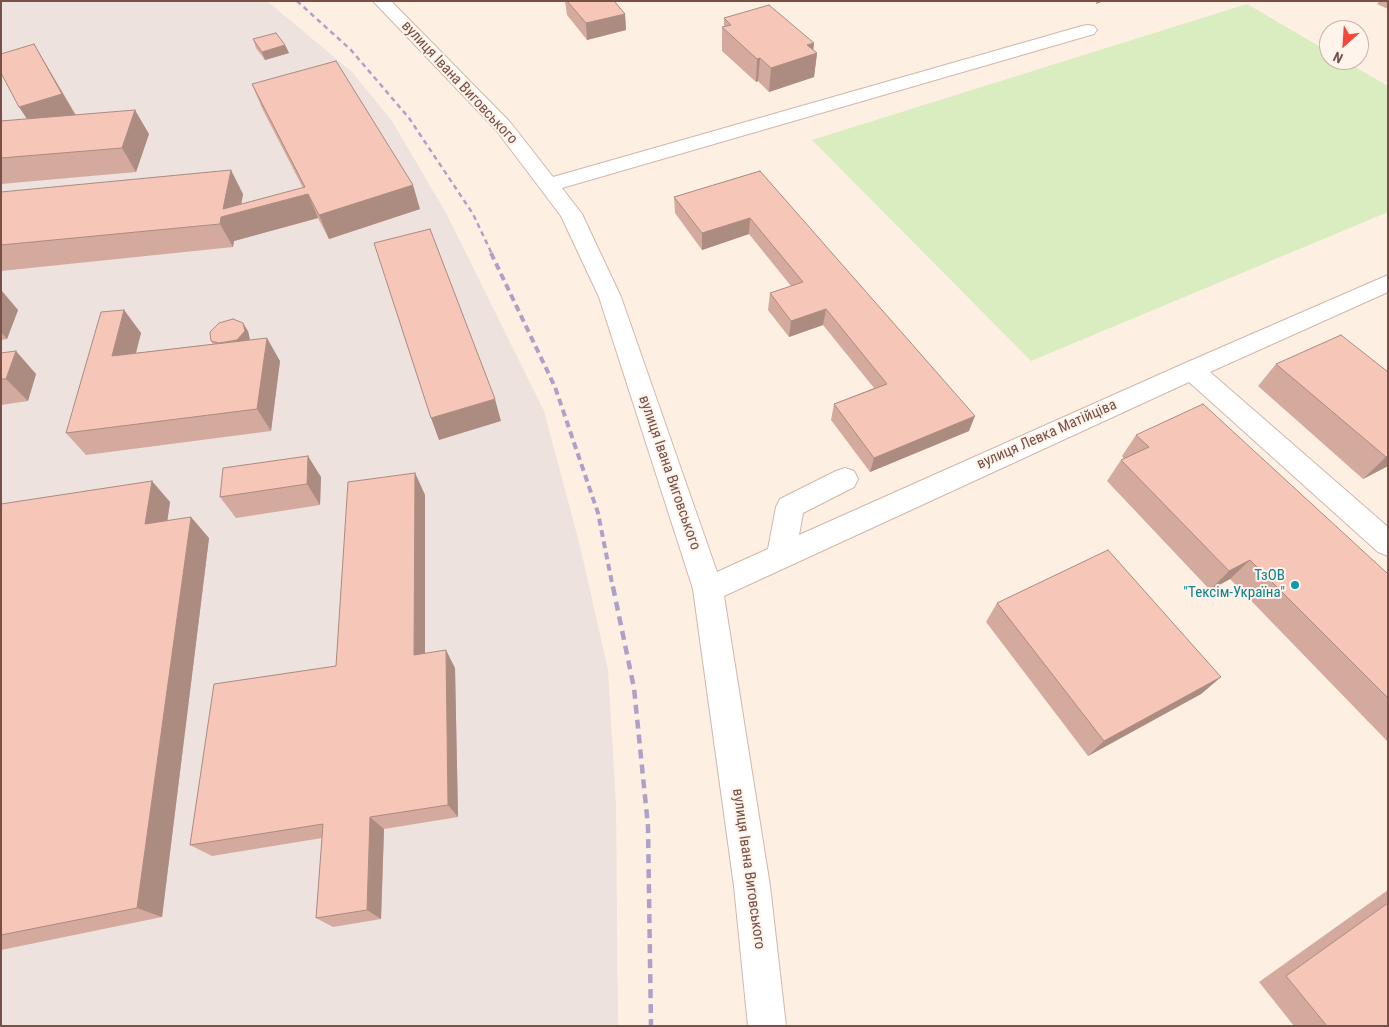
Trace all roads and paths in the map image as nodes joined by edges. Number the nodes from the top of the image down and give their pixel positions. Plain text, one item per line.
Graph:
1 (381, 1) edge
2 (1088, 30) dead end
3 (548, 185) junction
4 (1388, 283) edge
5 (1192, 370) junction
6 (846, 479) dead end
7 (1388, 544) edge
8 (781, 556) junction
9 (708, 589) junction
10 (768, 1026) edge

1 - 3 street, вулиця Івана Виговського
2 - 3 street
3 - 9 street, вулиця Івана Виговського
4 - 5 street, вулиця Левка Матійціва
5 - 7 street
5 - 8 street, вулиця Левка Матійціва
6 - 8 street
8 - 9 street, вулиця Левка Матійціва
9 - 10 street, вулиця Івана Виговського

